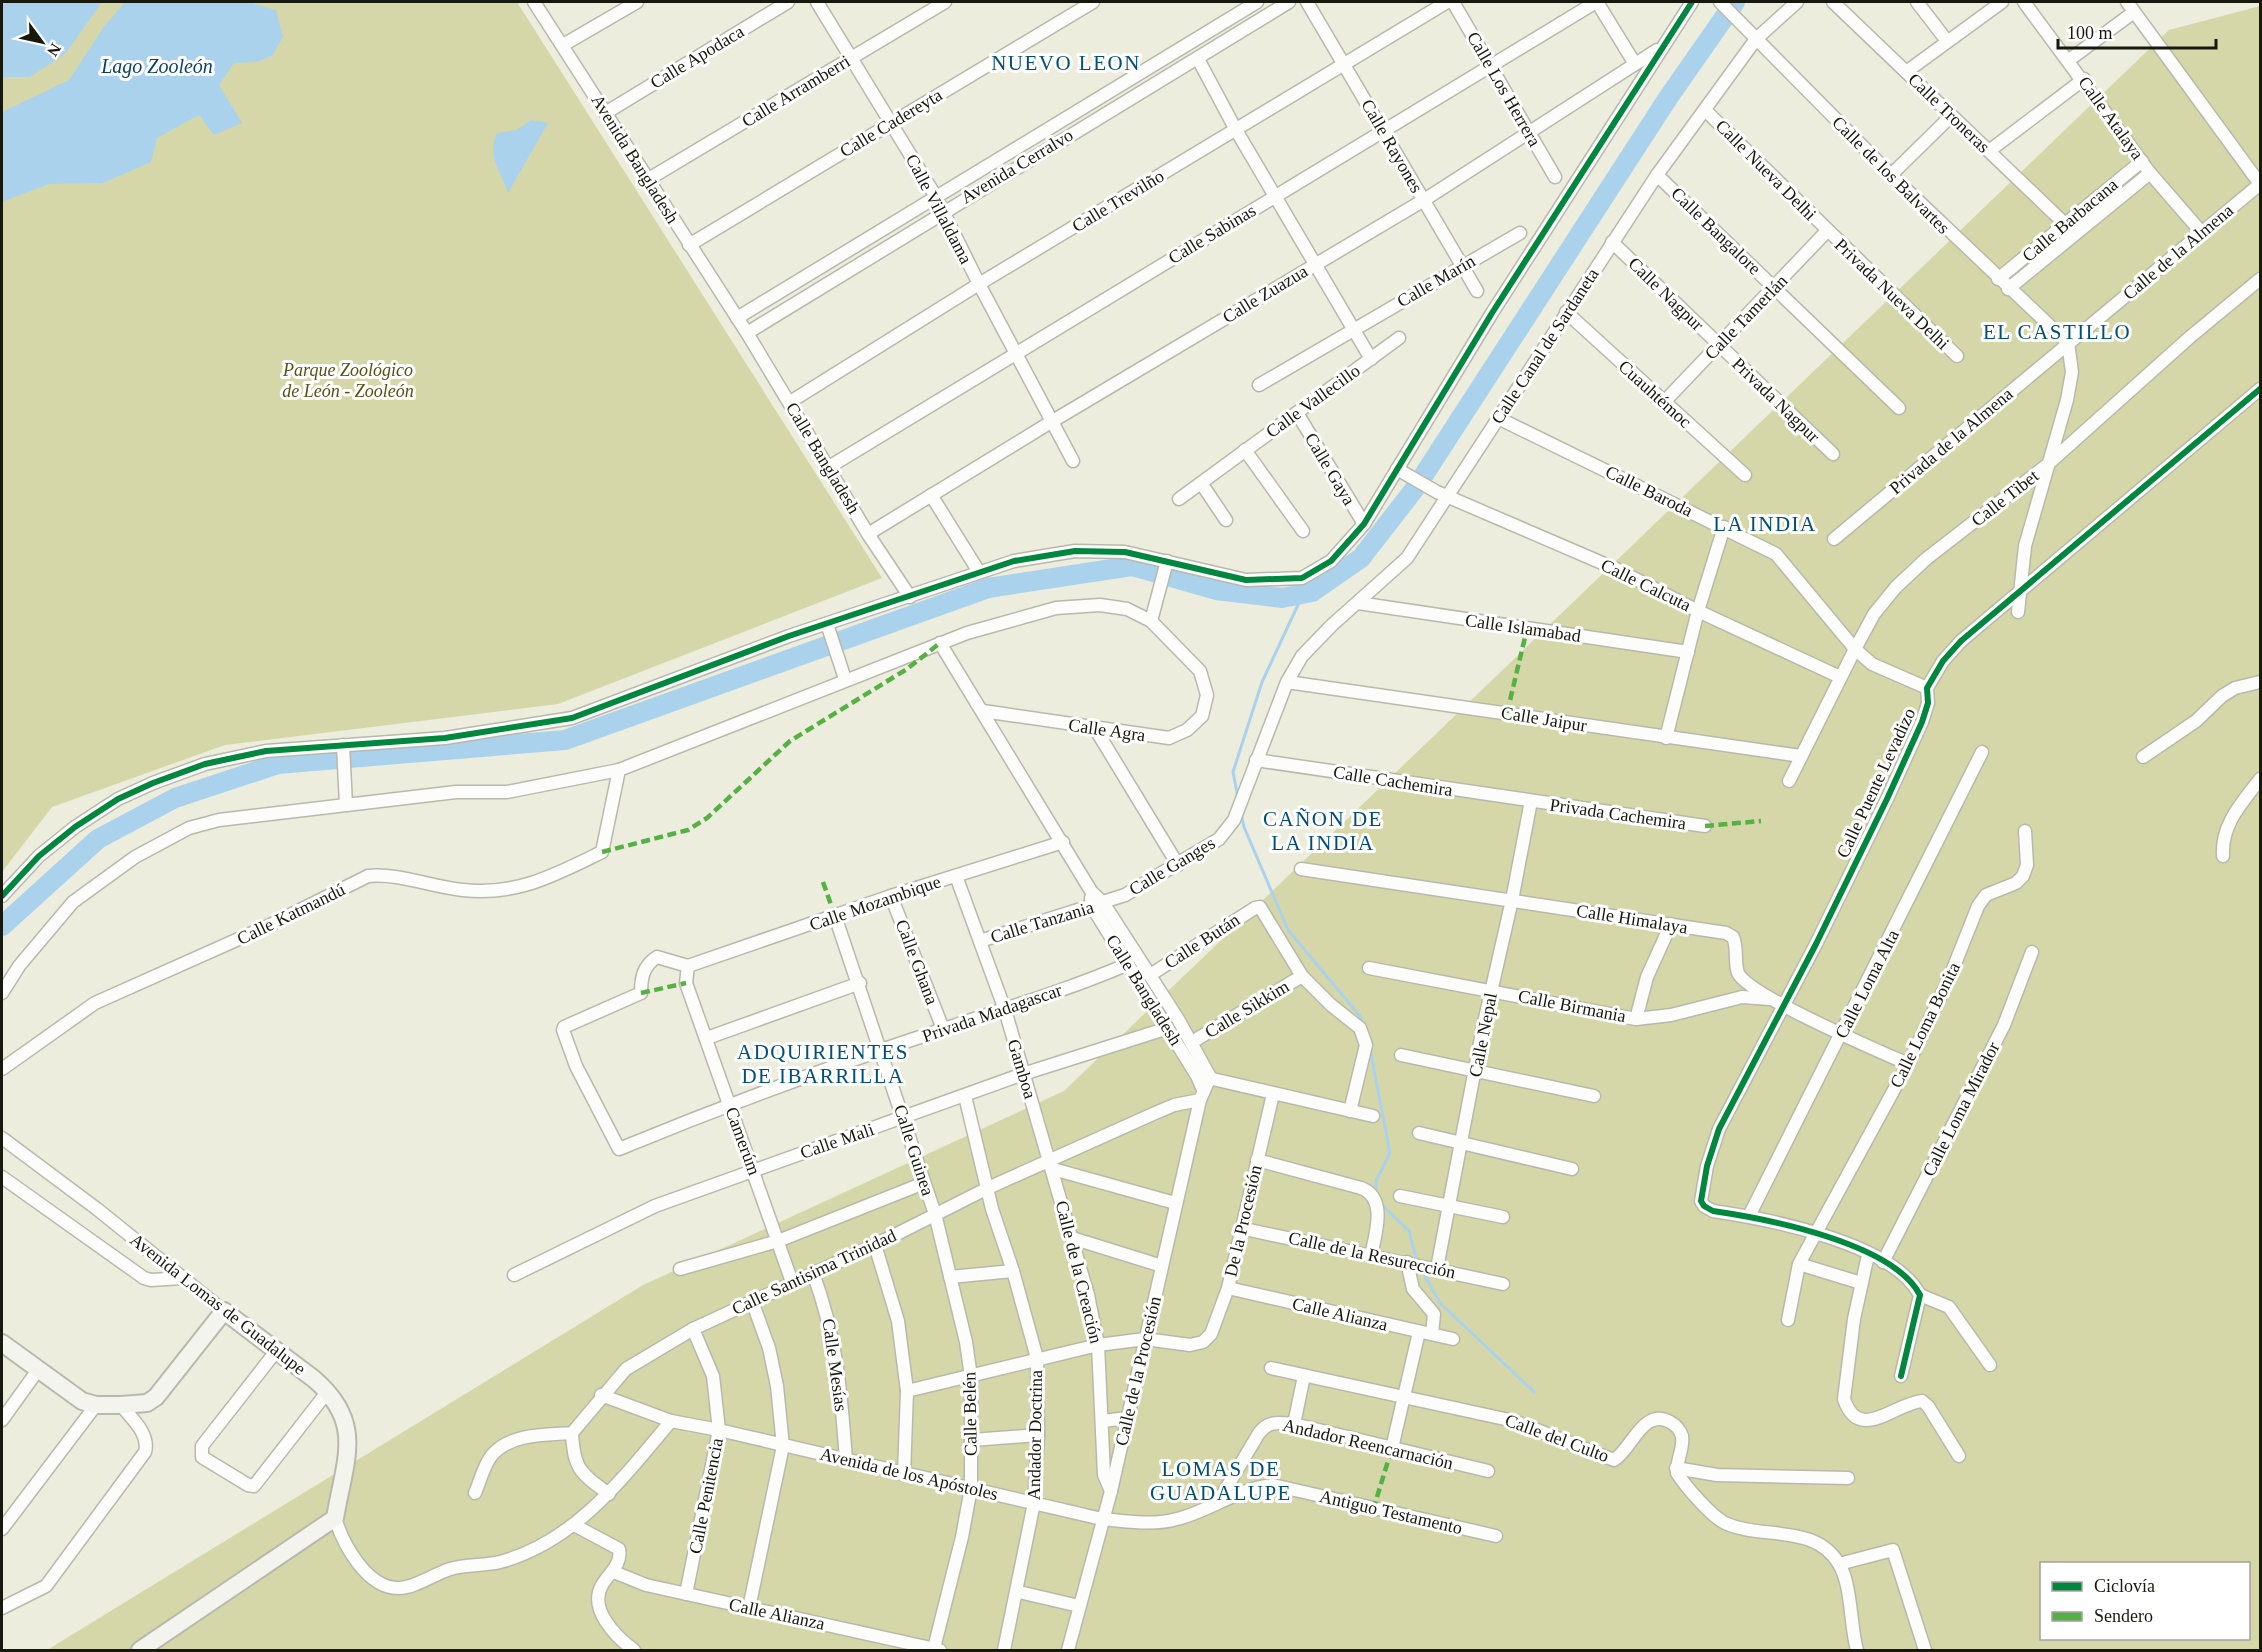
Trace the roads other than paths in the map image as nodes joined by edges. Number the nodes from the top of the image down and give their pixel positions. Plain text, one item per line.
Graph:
1 (534, 2) edge
2 (637, 2) edge
3 (788, 2) edge
4 (817, 2) edge
5 (945, 2) edge
6 (1093, 2) edge
7 (1257, 2) edge
8 (1289, 2) edge
9 (1306, 2) edge
10 (1447, 2) edge
11 (1453, 2) edge
12 (1596, 2) edge
13 (1692, 2) edge
14 (1720, 2) edge
15 (1797, 2) edge
16 (1833, 2) edge
17 (1917, 2) edge
18 (2002, 2) edge
19 (2024, 2) edge
20 (2127, 2) edge
21 (2134, 12) junction
22 (1756, 39) junction
23 (1947, 41) junction
24 (563, 45) junction
25 (1659, 49) junction
26 (852, 57) junction
27 (1198, 59) junction
28 (2068, 60) junction
29 (1635, 64) junction
30 (1344, 65) junction
31 (1490, 66) junction
32 (1906, 72) junction
33 (2084, 79) junction
34 (1705, 110) junction
35 (607, 112) junction
36 (1951, 116) junction
37 (892, 122) junction
38 (1236, 130) junction
39 (1383, 131) junction
40 (1530, 134) junction
41 (1989, 151) junction
42 (2142, 161) junction
43 (2150, 173) junction
44 (1657, 175) junction
45 (1891, 176) junction
46 (1555, 177) dead end
47 (647, 180) junction
48 (2260, 184) edge
49 (1275, 196) junction
50 (936, 197) junction
51 (1424, 201) junction
52 (942, 212) junction
53 (2064, 223) junction
54 (1827, 231) junction
55 (2202, 232) junction
56 (1520, 233) dead end
57 (1612, 242) junction
58 (689, 246) junction
59 (1314, 264) junction
60 (1462, 266) junction
61 (1998, 279) junction
62 (2260, 279) edge
63 (979, 284) junction
64 (1775, 287) junction
65 (2008, 289) junction
66 (1477, 291) dead end
67 (1566, 312) junction
68 (737, 318) junction
69 (1353, 328) junction
70 (747, 333) junction
71 (1399, 338) dead end
72 (2068, 343) junction
73 (1719, 346) junction
74 (1016, 352) junction
75 (1957, 356) dead end
76 (1371, 359) junction
77 (1258, 384) dead end
78 (2260, 389) edge
79 (790, 402) junction
80 (1664, 402) junction
81 (1899, 408) dead end
82 (1297, 413) junction
83 (1498, 418) junction
84 (1051, 422) junction
85 (1245, 450) junction
86 (1833, 454) dead end
87 (1073, 462) dead end
88 (2047, 465) junction
89 (829, 467) junction
90 (1402, 472) junction
91 (1744, 475) dead end
92 (1201, 483) junction
93 (931, 495) junction
94 (1450, 496) junction
95 (1179, 499) dead end
96 (1226, 520) dead end
97 (1364, 524) junction
98 (1724, 527) junction
99 (1303, 531) dead end
100 (868, 534) junction
101 (1834, 539) dead end
102 (1166, 566) junction
103 (979, 572) junction
104 (2020, 593) junction
105 (910, 597) junction
106 (1358, 603) junction
107 (1698, 611) junction
108 (2018, 612) dead end
109 (1151, 621) junction
110 (828, 629) junction
111 (939, 643) junction
112 (1855, 649) junction
113 (1688, 652) junction
114 (844, 674) junction
115 (1840, 677) junction
116 (1287, 682) junction
117 (2260, 682) edge
118 (1927, 688) junction
119 (983, 711) junction
120 (1096, 730) junction
121 (1666, 738) junction
122 (343, 751) junction
123 (1982, 752) dead end
124 (1801, 756) junction
125 (2143, 757) dead end
126 (1256, 760) junction
127 (619, 770) junction
128 (2260, 779) edge
129 (1789, 781) dead end
130 (346, 801) junction
131 (1531, 801) junction
132 (1705, 826) dead end
133 (2025, 831) dead end
134 (1062, 842) junction
135 (2223, 856) dead end
136 (1178, 865) junction
137 (1301, 869) dead end
138 (956, 876) junction
139 (2, 896) edge
140 (891, 896) junction
141 (1512, 900) junction
142 (1098, 904) junction
143 (835, 916) junction
144 (1671, 924) junction
145 (980, 941) junction
146 (2032, 952) dead end
147 (1128, 964) junction
148 (688, 966) junction
149 (1369, 968) dead end
150 (1150, 975) junction
151 (1302, 976) junction
152 (860, 983) junction
153 (1491, 990) junction
154 (2, 993) edge
155 (1778, 1003) junction
156 (1005, 1010) junction
157 (1636, 1019) junction
158 (1168, 1028) junction
159 (943, 1029) junction
160 (1841, 1034) junction
161 (707, 1038) junction
162 (1192, 1042) junction
163 (882, 1051) junction
164 (1401, 1055) dead end
165 (1908, 1064) junction
166 (2, 1069) edge
167 (1475, 1071) junction
168 (1023, 1074) junction
169 (1203, 1077) junction
170 (1273, 1094) junction
171 (1201, 1095) junction
172 (965, 1096) junction
173 (1594, 1096) dead end
174 (729, 1104) junction
175 (1350, 1111) junction
176 (1372, 1116) dead end
177 (904, 1118) junction
178 (1419, 1133) dead end
179 (2, 1138) edge
180 (1462, 1144) junction
181 (1257, 1160) junction
182 (1052, 1165) junction
183 (1572, 1169) dead end
184 (753, 1170) junction
185 (2, 1177) edge
186 (924, 1183) junction
187 (988, 1188) junction
188 (1400, 1196) dead end
189 (1175, 1203) junction
190 (1450, 1207) junction
191 (935, 1214) junction
192 (1749, 1216) junction
193 (1503, 1217) dead end
194 (1240, 1228) junction
195 (1816, 1232) junction
196 (1072, 1238) junction
197 (778, 1241) junction
198 (875, 1245) junction
199 (1868, 1255) junction
200 (1371, 1256) junction
201 (1407, 1262) junction
202 (1883, 1262) junction
203 (1799, 1264) junction
204 (1162, 1266) junction
205 (1437, 1268) junction
206 (681, 1269) dead end
207 (1013, 1271) junction
208 (813, 1273) junction
209 (514, 1275) dead end
210 (950, 1277) junction
211 (182, 1278) junction
212 (792, 1282) junction
213 (1861, 1283) junction
214 (1503, 1284) dead end
215 (1228, 1288) junction
216 (1920, 1295) junction
217 (752, 1301) junction
218 (224, 1311) junction
219 (1788, 1320) dead end
220 (693, 1329) junction
221 (1419, 1332) junction
222 (1432, 1334) junction
223 (1145, 1339) junction
224 (1453, 1339) dead end
225 (2, 1343) edge
226 (1098, 1345) junction
227 (277, 1350) junction
228 (1037, 1358) junction
229 (1990, 1365) dead end
230 (1271, 1368) dead end
231 (38, 1370) junction
232 (1304, 1376) junction
233 (1901, 1376) dead end
234 (971, 1377) junction
235 (328, 1391) junction
236 (907, 1391) junction
237 (601, 1395) junction
238 (1404, 1395) junction
239 (96, 1405) junction
240 (121, 1405) junction
241 (1127, 1418) junction
242 (2, 1420) edge
243 (671, 1421) junction
244 (1103, 1421) junction
245 (1294, 1424) junction
246 (719, 1430) junction
247 (572, 1432) junction
248 (1038, 1435) junction
249 (972, 1440) junction
250 (783, 1446) junction
251 (1392, 1448) junction
252 (1959, 1456) dead end
253 (846, 1460) junction
254 (1676, 1468) junction
255 (1488, 1471) dead end
256 (904, 1475) junction
257 (1848, 1478) dead end
258 (971, 1488) junction
259 (1112, 1491) junction
260 (475, 1493) dead end
261 (609, 1494) junction
262 (1218, 1502) junction
263 (1034, 1503) junction
264 (336, 1518) junction
265 (1102, 1519) junction
266 (574, 1525) junction
267 (2, 1529) edge
268 (1496, 1536) dead end
269 (1839, 1564) junction
270 (614, 1572) junction
271 (1018, 1592) junction
272 (686, 1594) junction
273 (1079, 1606) junction
274 (2, 1608) edge
275 (749, 1608) junction
276 (938, 1649) edge
277 (140, 1650) edge
278 (634, 1650) edge
279 (1004, 1650) edge
280 (1068, 1650) edge
281 (1857, 1650) edge
282 (1925, 1650) edge

1 - 24 street, Avenida Bangladesh
2 - 24 street
3 - 35 street, Calle Apodaca
4 - 26 street, Calle Villaldama
5 - 26 street, Calle Arramberri
6 - 37 street, Calle Cadereyta
7 - 50 street, Avenida Cerralvo
8 - 27 street, Avenida Cerralvo
9 - 30 street, Calle Rayones
10 - 30 street, Calle Trevilño
11 - 31 street, Calle Los Herrera
12 - 29 street
12 - 31 street, Calle Sabinas
13 - 25 street
14 - 22 street, Calle de los Balvartes
15 - 22 street, Calle Canal de Sardaneta
16 - 32 street, Calle Troneras
17 - 23 street
18 - 23 street
19 - 28 street, Calle Atalaya
20 - 21 street
21 - 28 street
21 - 48 street
22 - 34 street, Calle Canal de Sardaneta
22 - 45 street, Calle de los Balvartes
23 - 32 street
24 - 35 street, Avenida Bangladesh
25 - 29 street, Calle Zuazua
25 - 90 street
26 - 37 street, Calle Villaldama
26 - 47 street, Calle Arramberri
27 - 38 street, Calle Vallecillo
27 - 52 street, Avenida Cerralvo
28 - 33 street, Calle Atalaya
29 - 40 street, Calle Zuazua
30 - 38 street, Calle Trevilño
30 - 39 street, Calle Rayones
31 - 39 street, Calle Sabinas
31 - 40 street, Calle Los Herrera
32 - 36 street, Calle Troneras
33 - 41 street
33 - 42 street, Calle Atalaya
34 - 44 street, Calle Canal de Sardaneta
34 - 54 street, Calle Nueva Delhi
35 - 47 street, Avenida Bangladesh
36 - 41 street, Calle Troneras
36 - 45 street
37 - 50 street, Calle Villaldama
37 - 58 street, Calle Cadereyta
38 - 49 street, Calle Vallecillo
38 - 63 street, Calle Trevilño
39 - 49 street, Calle Sabinas
39 - 51 street, Calle Rayones
40 - 46 street, Calle Los Herrera
40 - 51 street, Calle Zuazua
41 - 53 street, Calle Troneras
42 - 43 street, Calle Atalaya
42 - 53 street, Calle Barbacana
43 - 55 street, Calle Atalaya
43 - 65 street, Calle Barbacana
44 - 57 street, Calle Canal de Sardaneta
44 - 64 street, Calle Bangalore
45 - 61 street, Calle de los Balvartes
47 - 58 street, Avenida Bangladesh
48 - 55 street, Calle de la Almena
49 - 59 street, Calle Vallecillo
49 - 74 street, Calle Sabinas
50 - 52 street, Calle Villaldama
50 - 68 street, Avenida Cerralvo
51 - 59 street, Calle Zuazua
51 - 60 street, Calle Rayones
52 - 63 street, Calle Villaldama
52 - 70 street, Avenida Cerralvo
53 - 61 street, Calle Barbacana
54 - 64 street, Calle Tamerlán
54 - 75 street, Privada Nueva Delhi
55 - 72 street, Calle de la Almena
56 - 60 street, Calle Marín
57 - 67 street, Calle Canal de Sardaneta
57 - 73 street, Calle Nagpur
58 - 68 street, Avenida Bangladesh
59 - 69 street, Calle Vallecillo
59 - 84 street, Calle Zuazua
60 - 66 street, Calle Rayones
60 - 69 street, Calle Marín
61 - 65 street, Calle de los Balvartes
62 - 88 street, Calle Tibet
63 - 74 street, Calle Villaldama
63 - 79 street, Calle Trevilño
64 - 73 street, Calle Tamerlán
64 - 81 street, Calle Bangalore
65 - 72 street, Calle de los Balvartes
67 - 80 street, Cuauhtémoc
67 - 83 street, Calle Canal de Sardaneta
68 - 70 street, Calle Bangladesh
69 - 76 street, Calle Vallecillo
69 - 77 street, Calle Marín
70 - 79 street, Calle Bangladesh
71 - 76 street
72 - 88 street
72 - 101 street, Privada de la Almena
73 - 80 street, Calle Tamerlán
73 - 86 street, Privada Nagpur
74 - 84 street, Calle Villaldama
74 - 89 street, Calle Sabinas
76 - 82 street, Calle Vallecillo
78 - 104 street, Calle Puente Levadizo
79 - 89 street, Calle Bangladesh
80 - 91 street, Cuauhtémoc
82 - 85 street, Calle Vallecillo
82 - 97 street, Calle Gaya
83 - 94 street, Calle Canal de Sardaneta
83 - 98 street, Calle Baroda
84 - 87 street, Calle Villaldama
84 - 93 street, Calle Zuazua
85 - 92 street, Calle Vallecillo
85 - 99 street
88 - 104 street
88 - 112 street, Calle Tibet
89 - 100 street, Calle Bangladesh
90 - 94 street, Calle Calcuta
90 - 97 street
92 - 95 street, Calle Vallecillo
92 - 96 street
93 - 100 street, Calle Zuazua
93 - 103 street
94 - 106 street, Calle Canal de Sardaneta
94 - 107 street, Calle Calcuta
97 - 102 street
98 - 107 street
98 - 112 street, Calle Baroda
100 - 105 street, Calle Bangladesh
102 - 103 street
102 - 109 street
103 - 105 street
104 - 108 street
104 - 118 street, Calle Puente Levadizo
105 - 110 street
106 - 113 street, Calle Islamabad
106 - 116 street, Calle Canal de Sardaneta
107 - 113 street
107 - 115 street, Calle Calcuta
109 - 111 street
109 - 120 street, Calle Agra
110 - 114 street
110 - 122 street
111 - 114 street
111 - 119 street, Calle Bangladesh
112 - 115 street, Calle Tibet
112 - 118 street, Calle Baroda
113 - 121 street
114 - 127 street
115 - 124 street, Calle Tibet
116 - 121 street, Calle Jaipur
116 - 126 street
117 - 125 street
118 - 155 street, Calle Puente Levadizo
119 - 120 street, Calle Agra
119 - 134 street, Calle Bangladesh
120 - 136 street
121 - 124 street, Calle Jaipur
122 - 130 street
122 - 139 street
123 - 160 street, Calle Loma Alta
124 - 129 street, Calle Tibet
126 - 131 street, Calle Cachemira
126 - 136 street, Calle Ganges
127 - 130 street
127 - 166 street, Calle Katmandú
128 - 135 street
130 - 154 street
131 - 132 street, Privada Cachemira
131 - 141 street, Calle Nepal
133 - 165 street, Calle Loma Bonita
134 - 138 street, Calle Mozambique
134 - 142 street, Calle Bangladesh
136 - 142 street, Calle Ganges
137 - 141 street, Calle Himalaya
138 - 140 street, Calle Mozambique
138 - 145 street, Gamboa
140 - 143 street, Calle Mozambique
140 - 159 street, Calle Ghana
141 - 144 street, Calle Himalaya
141 - 153 street, Calle Nepal
142 - 145 street, Calle Tanzania
142 - 147 street, Calle Bangladesh
142 - 150 street, Calle Bangladesh
143 - 148 street, Calle Mozambique
143 - 152 street, Calle Guinea
144 - 155 street, Calle Himalaya
144 - 157 street
145 - 156 street, Gamboa
146 - 202 street, Calle Loma Mirador
147 - 156 street, Privada Madagascar
147 - 158 street, Calle Bangladesh
148 - 161 street, Camerúm
148 - 174 street, Privada Madagascar
149 - 153 street, Calle Birmania
150 - 151 street, Calle Bután
150 - 162 street, Calle Bangladesh
151 - 162 street, Calle Sikkim
151 - 175 street
152 - 161 street
152 - 163 street, Calle Guinea
153 - 157 street, Calle Birmania
153 - 167 street, Calle Nepal
155 - 157 street, Calle Birmania
155 - 160 street, Calle Himalaya
155 - 192 street, Calle Puente Levadizo
156 - 159 street, Privada Madagascar
156 - 168 street, Gamboa
158 - 168 street, Calle Mali
158 - 169 street, Calle Bangladesh
159 - 163 street, Privada Madagascar
160 - 165 street, Calle Himalaya
160 - 192 street, Calle Loma Alta
161 - 174 street, Camerúm
162 - 169 street, Calle Bangladesh
163 - 174 street, Privada Madagascar
163 - 177 street, Calle Guinea
164 - 167 street
165 - 195 street, Calle Loma Bonita
167 - 173 street
167 - 180 street, Calle Nepal
168 - 172 street, Calle Mali
168 - 182 street, Gamboa
169 - 170 street
169 - 171 street, Calle de la Procesión
170 - 175 street
170 - 181 street, De la Procesión
171 - 182 street, Calle Santisima Trinidad
171 - 189 street, Calle de la Procesión
172 - 177 street, Calle Mali
172 - 187 street
174 - 184 street, Camerúm
175 - 176 street
177 - 184 street, Calle Mali
177 - 186 street, Calle Guinea
178 - 180 street
179 - 211 street, Avenida Lomas de Guadalupe
180 - 183 street
180 - 190 street, Calle Nepal
181 - 194 street, De la Procesión
181 - 200 street
182 - 187 street, Calle Santisima Trinidad
182 - 189 street
182 - 196 street, Calle de la Creación
184 - 197 street, Camerúm
184 - 209 street, Calle Mali
185 - 211 street
186 - 191 street, Calle Guinea
186 - 197 street
187 - 191 street, Calle Santisima Trinidad
187 - 207 street, Andador Doctrina
188 - 190 street
189 - 204 street, Calle de la Procesión
190 - 193 street
190 - 205 street, Calle Nepal
191 - 198 street, Calle Santisima Trinidad
191 - 210 street, Calle Belén
192 - 195 street
194 - 200 street, Calle de la Resurección
194 - 215 street, De la Procesión
195 - 199 street
195 - 203 street, Calle Loma Bonita
196 - 204 street
196 - 226 street, Calle de la Creación
197 - 206 street
197 - 212 street, Camerúm
198 - 208 street, Calle Santisima Trinidad
198 - 236 street
199 - 202 street
199 - 213 street
200 - 201 street, Calle de la Resurección
201 - 205 street, Calle de la Resurección
201 - 222 street
202 - 216 street
203 - 213 street
203 - 219 street, Calle Loma Bonita
204 - 223 street, Calle de la Procesión
205 - 214 street, Calle de la Resurección
207 - 210 street
207 - 228 street, Andador Doctrina
208 - 212 street, Calle Santisima Trinidad
208 - 253 street, Calle Mesías
210 - 234 street, Calle Belén
211 - 218 street, Avenida Lomas de Guadalupe
212 - 217 street, Calle Santisima Trinidad
213 - 252 street
215 - 221 street, Calle Alianza
215 - 223 street, De la Procesión
216 - 229 street
216 - 233 street
217 - 220 street, Calle Santisima Trinidad
217 - 250 street
218 - 227 street, Avenida Lomas de Guadalupe
218 - 240 street
220 - 237 street, Calle Santisima Trinidad
220 - 246 street, Calle Penitencia
221 - 222 street, Calle Alianza
221 - 238 street
222 - 224 street, Calle Alianza
223 - 226 street
223 - 241 street, Calle de la Procesión
225 - 231 street
226 - 228 street
226 - 244 street, Calle de la Creación
227 - 235 street, Avenida Lomas de Guadalupe
227 - 235 street
228 - 234 street
228 - 248 street, Andador Doctrina
230 - 232 street, Calle del Culto
231 - 239 street
231 - 242 street
232 - 238 street, Calle del Culto
232 - 245 street
234 - 236 street
234 - 249 street, Calle Belén
235 - 264 street, Avenida Lomas de Guadalupe
236 - 256 street
237 - 243 street, Avenida de los Apóstoles
237 - 247 street, Calle Santisima Trinidad
238 - 251 street
238 - 254 street, Calle del Culto
239 - 240 street
239 - 267 street
240 - 274 street
241 - 244 street
241 - 259 street, Calle de la Procesión
243 - 246 street, Avenida de los Apóstoles
243 - 261 street
244 - 259 street, Calle de la Creación
245 - 251 street, Andador Reencarnación
245 - 262 street, Andador Reencarnación
246 - 250 street, Avenida de los Apóstoles
246 - 272 street, Calle Penitencia
247 - 260 street
247 - 261 street
248 - 249 street
248 - 263 street, Andador Doctrina
249 - 258 street, Calle Belén
250 - 253 street, Avenida de los Apóstoles
250 - 275 street
251 - 255 street, Andador Reencarnación
253 - 256 street, Avenida de los Apóstoles
254 - 257 street
254 - 269 street
256 - 258 street, Avenida de los Apóstoles
258 - 263 street, Avenida de los Apóstoles
258 - 276 street, Calle Belén
259 - 265 street, Calle de la Procesión
261 - 266 street
262 - 265 street, Avenida de los Apóstoles
262 - 268 street, Antiguo Testamento
263 - 265 street, Avenida de los Apóstoles
263 - 271 street, Andador Doctrina
264 - 266 street
264 - 277 street
265 - 273 street, Calle de la Procesión
266 - 270 street
269 - 281 street
269 - 282 street
270 - 272 street, Calle Alianza
270 - 278 street
271 - 273 street
271 - 279 street, Andador Doctrina
272 - 275 street, Calle Alianza
273 - 280 street, Calle de la Procesión
275 - 276 street, Calle Alianza

